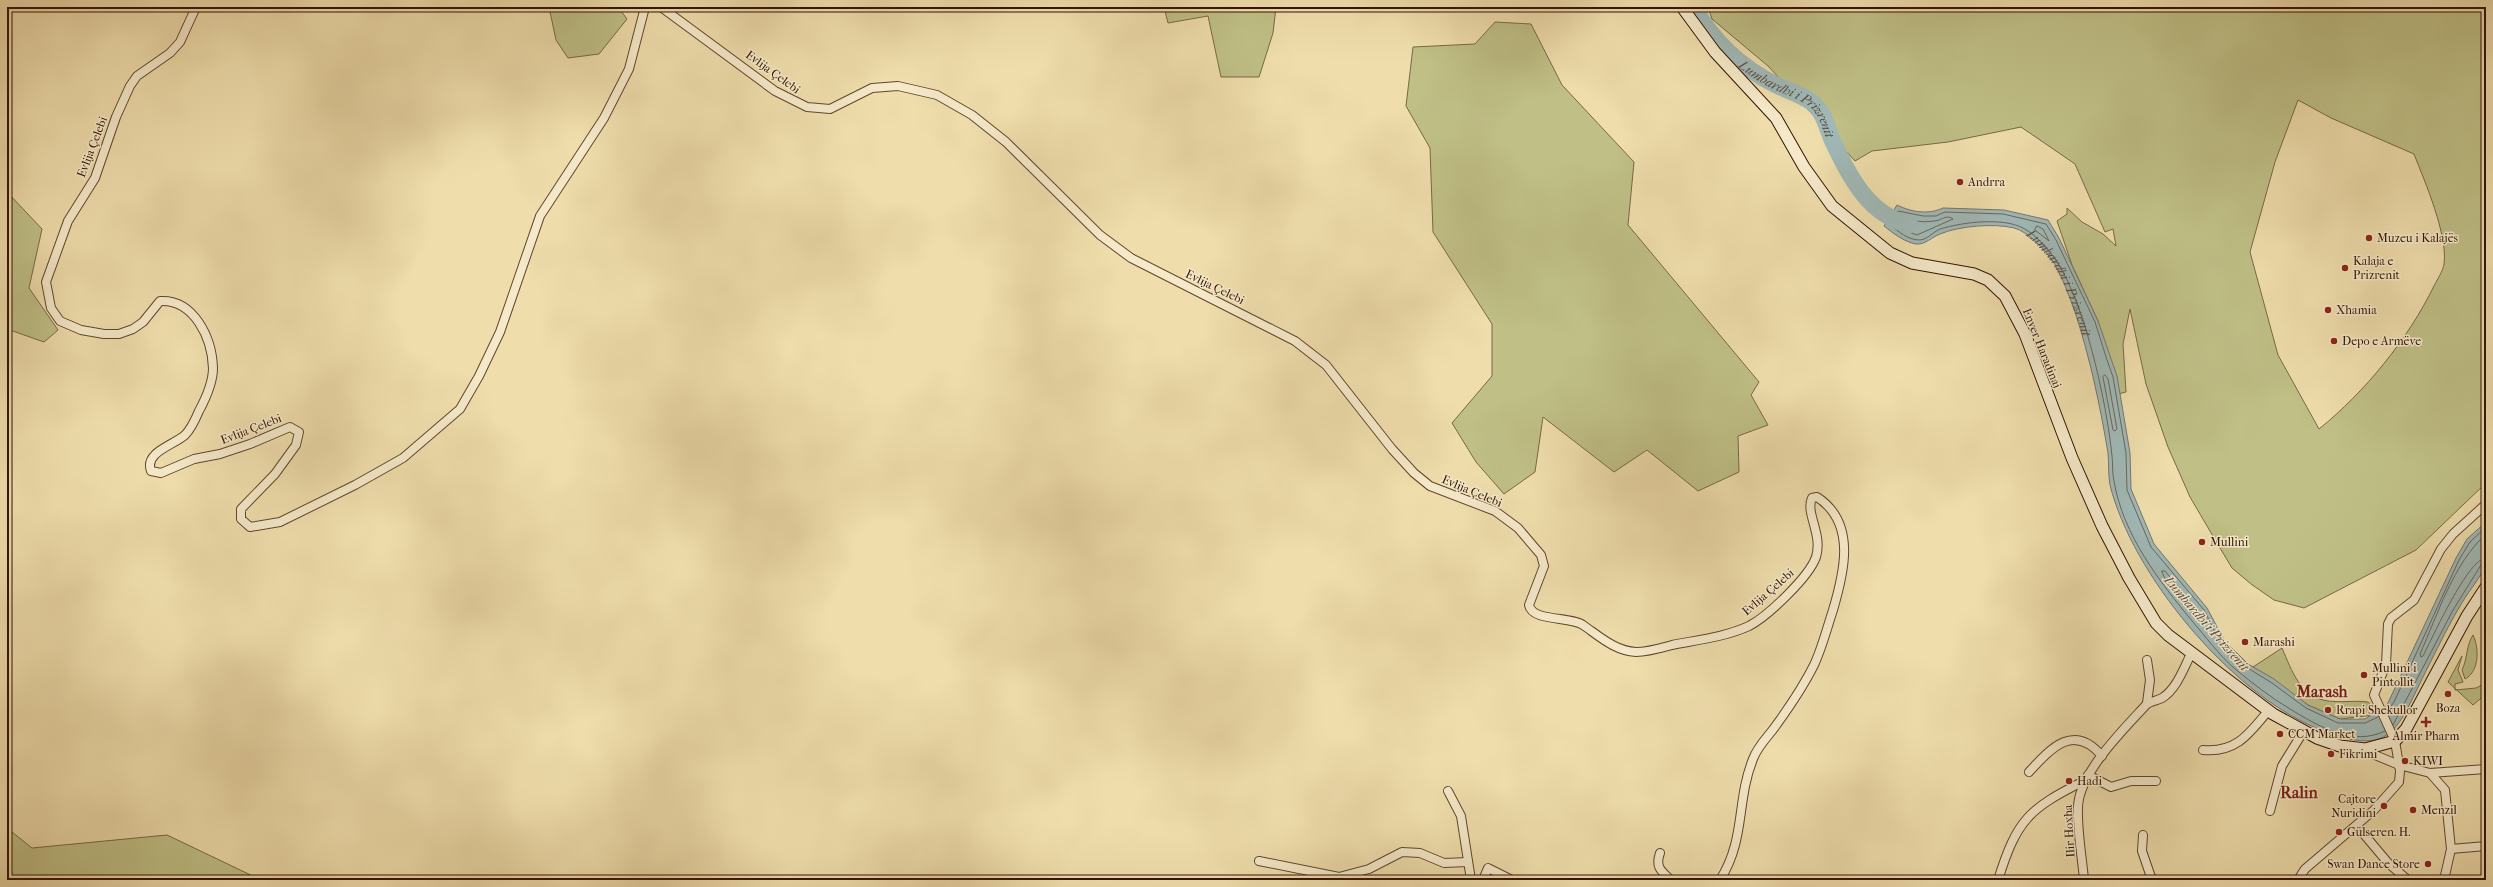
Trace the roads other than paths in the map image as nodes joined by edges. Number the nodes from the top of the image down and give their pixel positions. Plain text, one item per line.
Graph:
1 (196, 7) edge
2 (645, 7) edge
3 (662, 7) edge
4 (1682, 7) edge
5 (2486, 504) edge
6 (2486, 587) edge
7 (2192, 652) junction
8 (2147, 660) dead end
9 (2147, 703) junction
10 (2268, 710) junction
11 (2303, 732) junction
12 (2393, 737) junction
13 (2360, 749) junction
14 (2203, 750) dead end
15 (2102, 756) junction
16 (2399, 765) junction
17 (2486, 769) edge
18 (2029, 772) dead end
19 (2430, 773) junction
20 (2086, 778) junction
21 (2156, 781) dead end
22 (1448, 791) dead end
23 (2270, 811) dead end
24 (2357, 826) junction
25 (2143, 835) dead end
26 (2486, 846) edge
27 (2451, 849) junction
28 (1660, 853) dead end
29 (1259, 861) dead end
30 (1468, 862) junction
31 (1471, 880) edge
32 (1483, 880) edge
33 (1512, 880) edge
34 (1671, 880) edge
35 (1720, 880) edge
36 (1998, 880) edge
37 (2084, 880) edge
38 (2152, 880) edge
39 (2298, 880) edge
40 (2408, 880) edge
41 (2444, 880) edge

1 - 2 street, Evlija Çelebi
3 - 35 street, Evlija Çelebi
4 - 7 main road, Enver Haradinaj
5 - 12 street
6 - 12 main road
7 - 9 street
7 - 10 main road, Enver Haradinaj
8 - 9 street
9 - 15 street
10 - 11 main road, Enver Haradinaj
10 - 14 street
11 - 13 main road, Enver Haradinaj
11 - 23 street
12 - 13 main road, Enver Haradinaj
12 - 16 street
13 - 16 street
15 - 18 street
15 - 20 street
16 - 19 street
16 - 24 street
17 - 19 street
19 - 27 street
20 - 21 street
20 - 36 street
20 - 37 street, Ilir Hoxha
22 - 30 street
24 - 39 street
24 - 40 street
25 - 38 street
26 - 27 street
27 - 41 street
28 - 34 street
29 - 30 street
30 - 31 street
32 - 33 street

